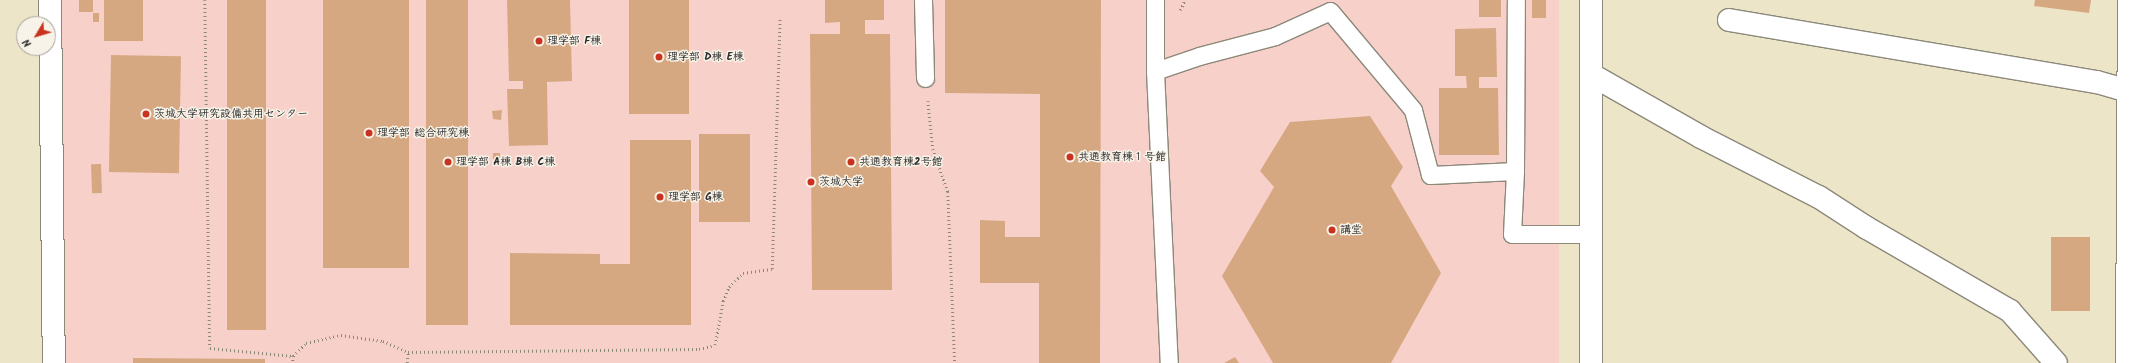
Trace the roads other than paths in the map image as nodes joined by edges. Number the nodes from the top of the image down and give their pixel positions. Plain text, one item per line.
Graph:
1 (50, 0) edge
2 (922, 0) edge
3 (1155, 0) edge
4 (1516, 0) edge
5 (1591, 0) edge
6 (2129, 0) edge
7 (1729, 20) dead end
8 (1155, 71) junction
9 (1592, 75) junction
10 (925, 78) road end
11 (2128, 91) junction
12 (1515, 171) junction
13 (1592, 234) junction
14 (54, 363) edge
15 (1169, 363) edge
16 (1592, 363) edge
17 (2056, 363) edge
18 (2127, 363) edge

1 - 14 main road
2 - 10 lane
3 - 8 lane
4 - 12 lane
5 - 9 main road
6 - 11 main road
7 - 11 main road
8 - 12 lane
8 - 15 lane
9 - 13 main road
9 - 17 main road
11 - 18 main road
12 - 13 lane
13 - 16 main road

